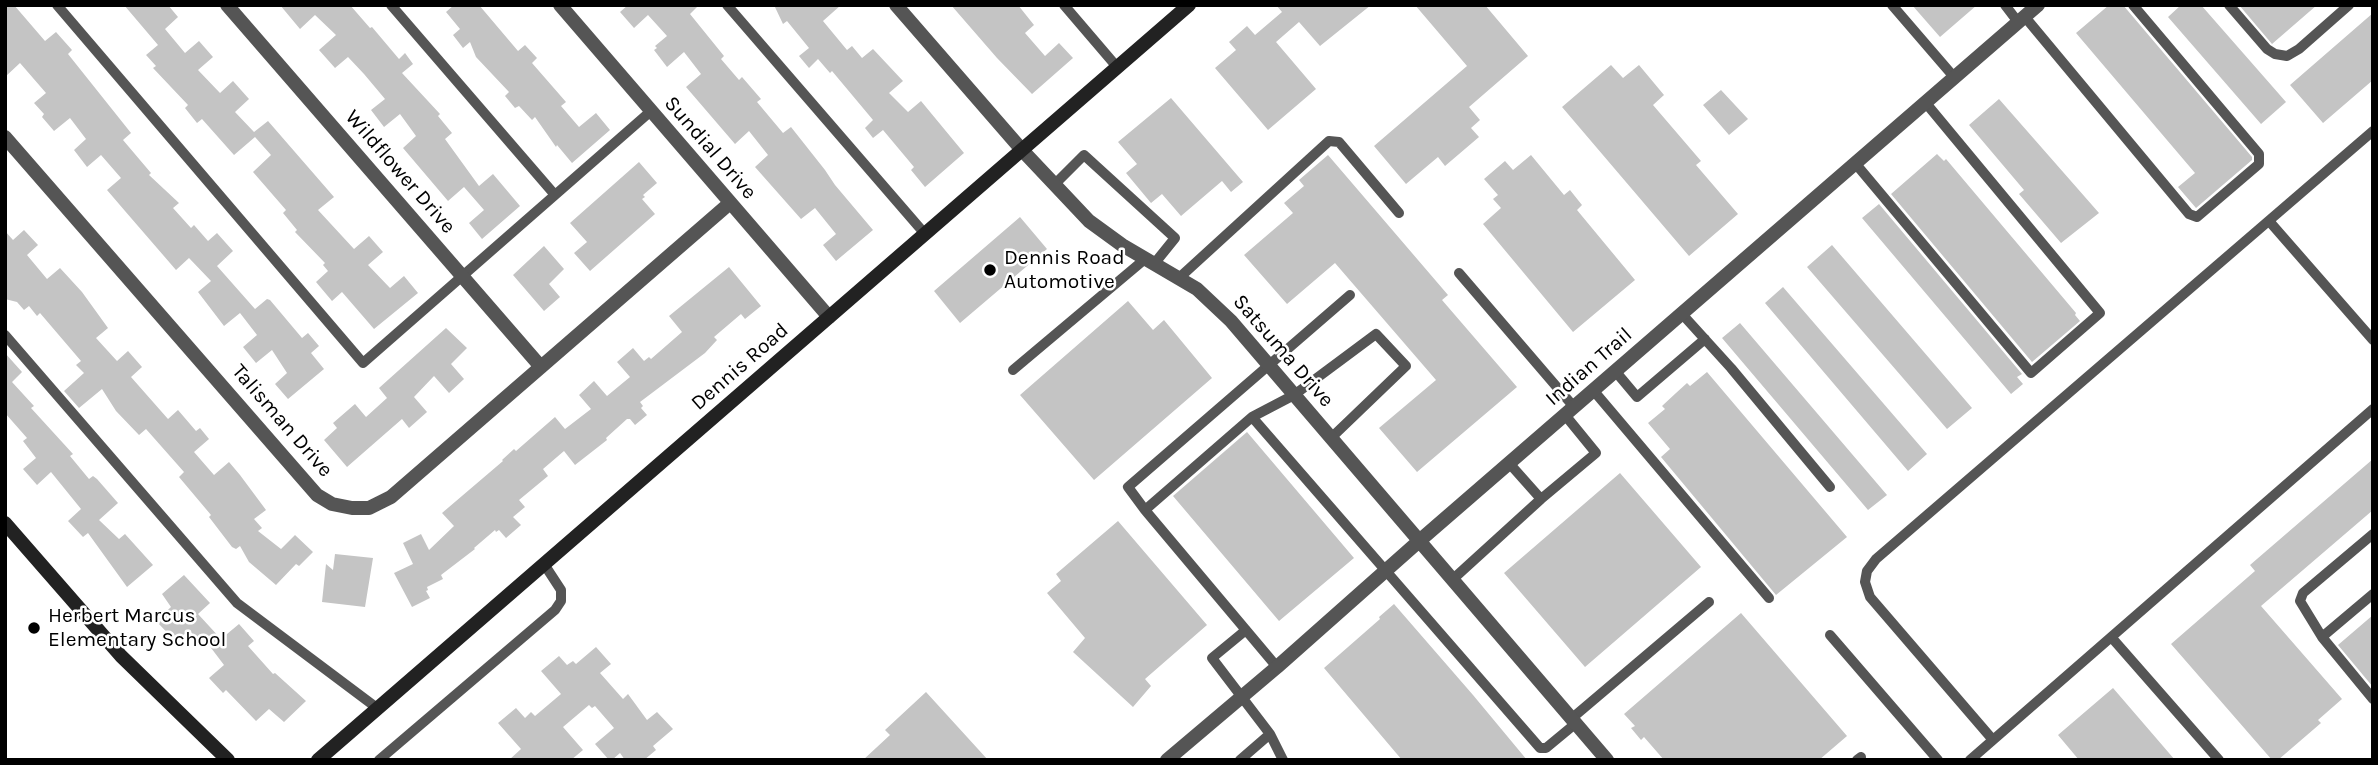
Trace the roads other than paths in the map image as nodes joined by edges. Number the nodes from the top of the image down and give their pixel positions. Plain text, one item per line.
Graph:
1 (57, 5) edge
2 (226, 5) edge
3 (391, 5) edge
4 (560, 5) edge
5 (727, 5) edge
6 (896, 5) edge
7 (1063, 5) edge
8 (1189, 5) edge
9 (1892, 5) edge
10 (2004, 5) edge
11 (2038, 5) edge
12 (2133, 5) edge
13 (2229, 5) edge
14 (2349, 5) edge
15 (2022, 19) junction
16 (1117, 67) junction
17 (1954, 77) junction
18 (1924, 102) junction
19 (651, 111) junction
20 (2373, 131) edge
21 (5, 136) edge
22 (1022, 150) junction
23 (1855, 163) junction
24 (1054, 185) junction
25 (555, 195) junction
26 (730, 203) junction
27 (1399, 214) dead end
28 (2269, 221) junction
29 (925, 234) junction
30 (1150, 261) junction
31 (1459, 273) dead end
32 (462, 276) junction
33 (1180, 278) junction
34 (1350, 295) dead end
35 (1682, 314) junction
36 (829, 317) junction
37 (5, 335) edge
38 (1705, 339) junction
39 (2373, 340) edge
40 (1268, 364) junction
41 (541, 367) junction
42 (1013, 370) dead end
43 (1616, 372) junction
44 (1593, 390) junction
45 (1294, 395) junction
46 (2373, 408) edge
47 (1569, 411) junction
48 (1252, 416) junction
49 (1331, 438) junction
50 (1510, 463) junction
51 (1830, 487) dead end
52 (1541, 499) junction
53 (1145, 510) junction
54 (5, 523) edge
55 (2373, 534) edge
56 (1419, 542) junction
57 (544, 564) junction
58 (1385, 571) junction
59 (1452, 580) junction
60 (2373, 594) edge
61 (1769, 598) dead end
62 (1709, 602) dead end
63 (1246, 631) junction
64 (1830, 635) dead end
65 (2322, 637) junction
66 (2112, 638) junction
67 (1278, 667) junction
68 (1241, 698) junction
69 (2373, 699) edge
70 (377, 708) junction
71 (1573, 721) junction
72 (1270, 734) junction
73 (1993, 740) junction
74 (1604, 759) edge
75 (228, 760) edge
76 (318, 760) edge
77 (379, 760) edge
78 (1167, 760) edge
79 (1240, 760) edge
80 (1283, 760) edge
81 (1938, 760) edge
82 (1970, 760) edge
83 (2219, 760) edge

1 - 32 lane
2 - 32 street, Wildflower Drive
3 - 25 lane
4 - 19 street, Sundial Drive
5 - 29 lane
6 - 22 street, Satsuma Drive
7 - 16 lane
8 - 16 street, Dennis Road
9 - 17 lane
10 - 15 lane
11 - 15 street, Indian Trail
12 - 15 lane
13 - 14 lane
15 - 17 street, Indian Trail
16 - 22 street, Dennis Road
17 - 18 street, Indian Trail
18 - 23 street, Indian Trail
18 - 23 lane
19 - 25 lane
19 - 26 street, Sundial Drive
20 - 28 lane
21 - 41 street, Talisman Drive
22 - 24 street, Satsuma Drive
22 - 29 street, Dennis Road
23 - 35 street, Indian Trail
24 - 30 street, Satsuma Drive
24 - 30 lane
25 - 32 lane
26 - 36 street, Sundial Drive
26 - 41 street, Talisman Drive
27 - 33 lane
28 - 39 lane
28 - 73 lane
29 - 36 street, Dennis Road
30 - 33 street, Satsuma Drive
30 - 42 lane
31 - 47 lane
32 - 41 street, Wildflower Drive
33 - 40 street, Satsuma Drive
34 - 40 lane
35 - 38 lane
35 - 43 street, Indian Trail
36 - 57 street, Dennis Road
37 - 70 lane
38 - 43 lane
38 - 51 lane
40 - 45 street, Satsuma Drive
40 - 53 lane
43 - 44 street, Indian Trail
44 - 47 street, Indian Trail
44 - 61 lane
45 - 48 lane
45 - 49 street, Satsuma Drive
45 - 49 lane
46 - 66 lane
47 - 50 street, Indian Trail
47 - 52 lane
48 - 53 lane
48 - 58 lane
49 - 56 street, Satsuma Drive
50 - 52 lane
50 - 56 street, Indian Trail
52 - 59 lane
53 - 63 lane
54 - 75 street
55 - 65 lane
56 - 58 street, Indian Trail
56 - 59 street, Satsuma Drive
57 - 70 street, Dennis Road
57 - 77 lane
58 - 67 street, Indian Trail
58 - 71 lane
59 - 71 street, Satsuma Drive
60 - 65 lane
62 - 71 lane
63 - 67 lane
63 - 68 lane
64 - 81 lane
65 - 69 lane
66 - 73 lane
66 - 83 lane
67 - 68 street, Indian Trail
68 - 72 lane
68 - 78 street, Indian Trail
70 - 76 street, Dennis Road
71 - 74 street, Satsuma Drive
72 - 79 lane
72 - 80 lane
73 - 82 lane

